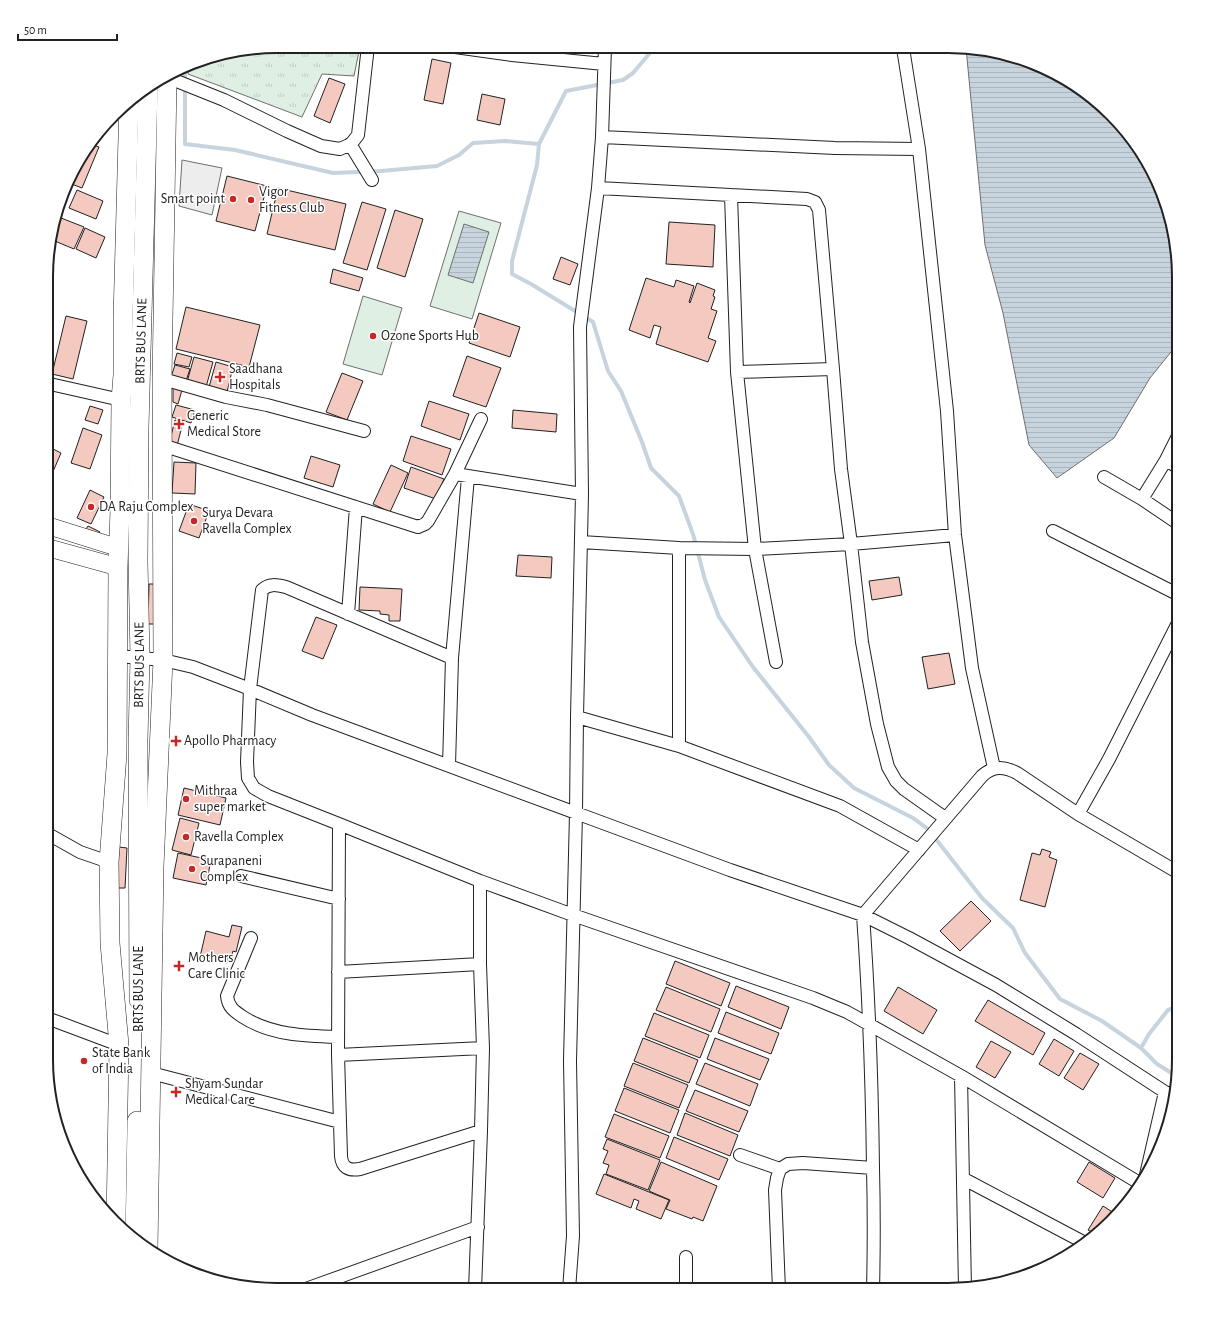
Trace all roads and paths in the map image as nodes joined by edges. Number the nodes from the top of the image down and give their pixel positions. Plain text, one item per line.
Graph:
1 (367, 53) edge
2 (522, 53) edge
3 (605, 53) edge
4 (904, 53) edge
5 (604, 69) junction
6 (171, 79) edge
7 (148, 94) edge
8 (129, 109) edge
9 (602, 138) junction
10 (350, 144) junction
11 (919, 149) junction
12 (372, 180) dead end
13 (598, 188) junction
14 (731, 195) junction
15 (832, 369) junction
16 (737, 372) junction
17 (162, 381) junction
18 (53, 385) edge
19 (120, 400) junction
20 (481, 419) dead end
21 (364, 432) dead end
22 (162, 445) junction
23 (1172, 447) edge
24 (1166, 460) junction
25 (1172, 464) edge
26 (454, 474) junction
27 (468, 477) junction
28 (1104, 477) dead end
29 (582, 494) junction
30 (1142, 499) junction
31 (356, 507) junction
32 (1172, 520) edge
33 (53, 527) edge
34 (1053, 532) dead end
35 (955, 535) junction
36 (581, 542) junction
37 (851, 544) junction
38 (119, 548) junction
39 (53, 549) edge
40 (683, 549) junction
41 (755, 549) junction
42 (118, 567) junction
43 (1172, 592) edge
44 (348, 614) junction
45 (1172, 633) edge
46 (118, 656) junction
47 (140, 658) junction
48 (452, 658) junction
49 (163, 660) junction
50 (776, 662) dead end
51 (250, 689) junction
52 (577, 717) junction
53 (679, 746) junction
54 (449, 766) junction
55 (994, 768) junction
56 (576, 813) junction
57 (1078, 814) junction
58 (942, 822) junction
59 (339, 824) junction
60 (53, 837) edge
61 (921, 848) junction
62 (109, 862) junction
63 (1172, 869) edge
64 (241, 876) dead end
65 (480, 881) junction
66 (339, 899) junction
67 (573, 915) junction
68 (863, 915) junction
69 (251, 938) dead end
70 (480, 964) junction
71 (338, 972) junction
72 (53, 1020) edge
73 (870, 1024) junction
74 (338, 1037) junction
75 (119, 1045) junction
76 (482, 1048) junction
77 (338, 1055) junction
78 (151, 1073) junction
79 (961, 1076) junction
80 (1170, 1094) edge
81 (1169, 1099) edge
82 (340, 1122) junction
83 (481, 1131) junction
84 (1155, 1145) edge
85 (740, 1155) dead end
86 (873, 1168) junction
87 (780, 1169) junction
88 (964, 1178) junction
89 (1136, 1181) edge
90 (116, 1214) edge
91 (478, 1227) junction
92 (135, 1232) edge
93 (1080, 1240) edge
94 (148, 1242) edge
95 (686, 1257) dead end
96 (322, 1283) edge
97 (475, 1283) edge
98 (570, 1283) edge
99 (686, 1283) edge
100 (779, 1283) edge
101 (873, 1283) edge
102 (965, 1283) edge

1 - 10 street
2 - 5 street
3 - 5 street
4 - 11 street
5 - 9 street
6 - 10 street
6 - 17 main road
7 - 47 main road, BRTS BUS LANE
8 - 19 main road
9 - 11 street
9 - 13 street
10 - 12 street
11 - 35 street
13 - 14 street
13 - 29 street
14 - 15 street
14 - 16 street
15 - 16 street
15 - 37 street
16 - 41 street
17 - 21 street
17 - 22 main road
18 - 19 street
19 - 38 main road
20 - 26 street
22 - 31 street
22 - 49 main road
23 - 24 street
24 - 25 street
24 - 30 street
26 - 27 street
26 - 31 street
27 - 29 street
27 - 48 street
28 - 30 street
29 - 36 street
30 - 32 street
31 - 44 street
33 - 38 street
34 - 43 street
35 - 37 street
35 - 55 street
36 - 40 street
36 - 52 street
37 - 41 street
37 - 58 street
38 - 42 main road
39 - 42 street
40 - 41 street
40 - 53 street
41 - 50 street
42 - 46 main road
44 - 48 street
44 - 51 street
45 - 57 street
46 - 47 street
46 - 62 main road
47 - 49 street
47 - 92 main road, BRTS BUS LANE
48 - 54 street
49 - 51 street
49 - 78 main road
51 - 54 street
51 - 59 street
52 - 53 street
52 - 56 street
53 - 61 street
54 - 56 street
55 - 57 street
55 - 58 street
56 - 67 street
56 - 68 street
57 - 63 street
58 - 61 street
59 - 65 street
59 - 66 street
60 - 62 street
61 - 68 street
62 - 75 main road
64 - 66 street
65 - 67 street
65 - 70 street
66 - 71 street
67 - 73 street
67 - 98 street
68 - 73 street
68 - 80 street
69 - 74 street
70 - 71 street
70 - 76 street
71 - 74 street
72 - 75 street
73 - 79 street
73 - 86 street
74 - 77 street
75 - 90 main road
76 - 77 street
76 - 83 street
77 - 82 street
78 - 82 street
78 - 94 main road
79 - 88 street
79 - 89 street
81 - 84 street
82 - 83 street
83 - 91 street
85 - 87 street
86 - 87 street
86 - 101 street
87 - 100 street
88 - 93 street
88 - 102 street
91 - 96 street
91 - 97 street
95 - 99 street

